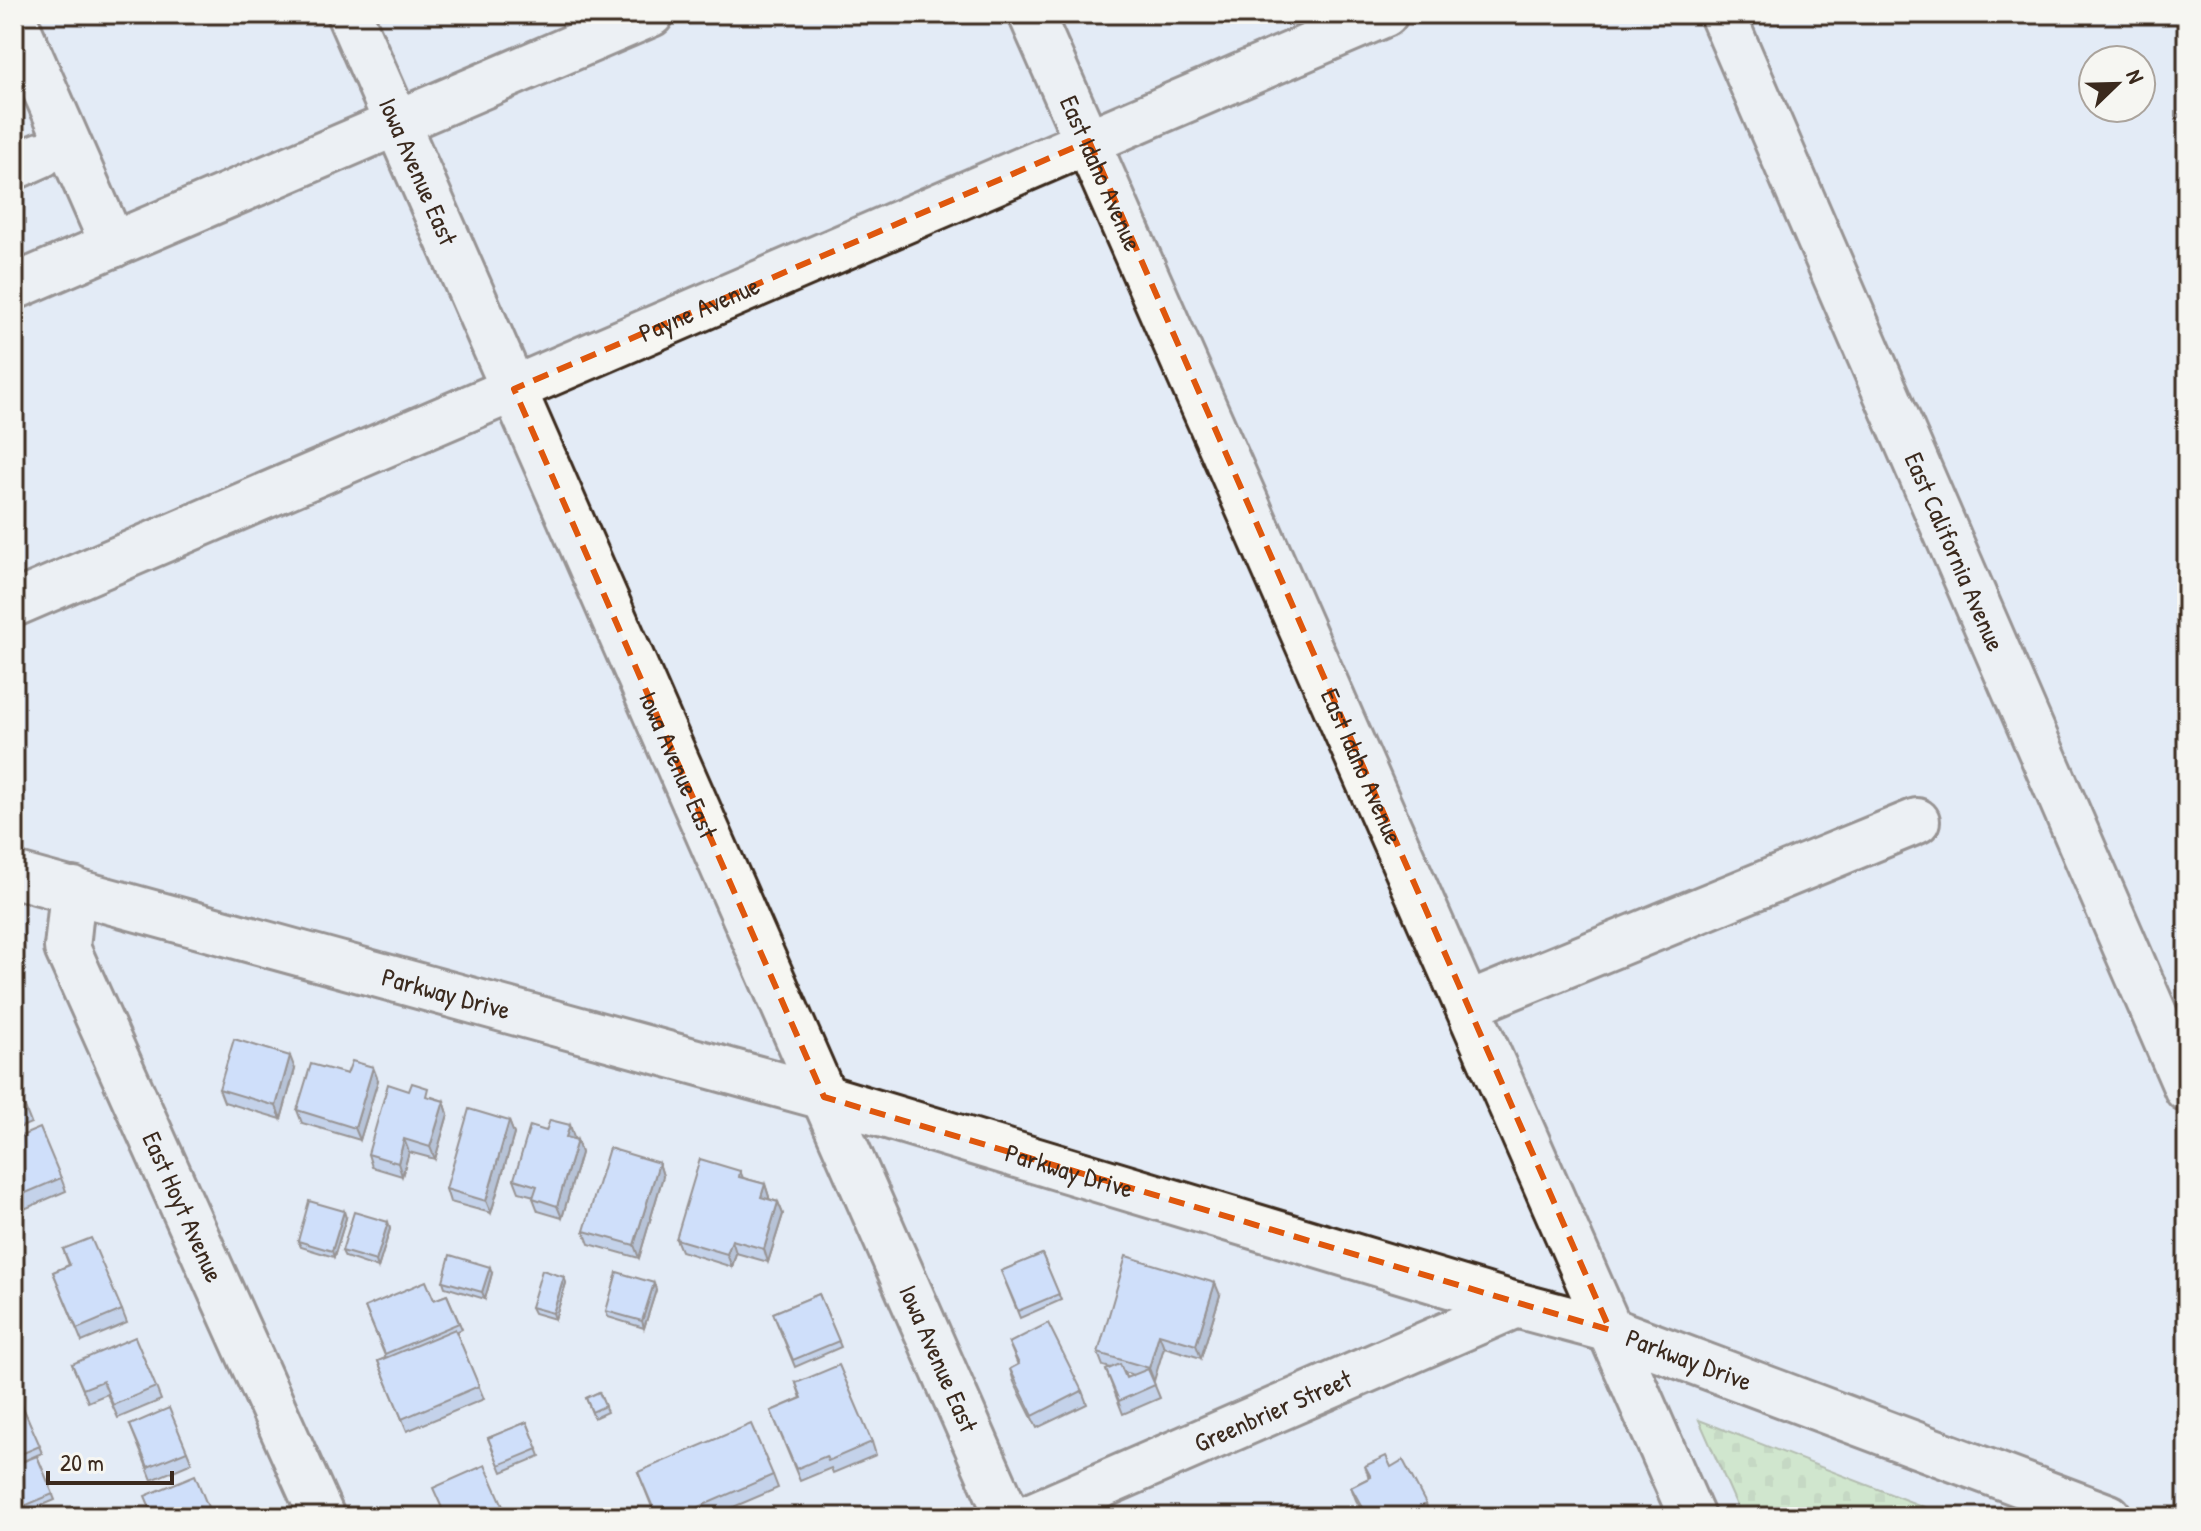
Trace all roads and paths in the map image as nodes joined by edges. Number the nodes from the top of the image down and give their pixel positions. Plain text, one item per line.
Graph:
1 (349, 14) edge
2 (651, 14) edge
3 (1031, 14) edge
4 (1385, 14) edge
5 (1722, 14) edge
6 (14, 19) edge
7 (397, 123) junction
8 (1089, 141) junction
9 (113, 245) junction
10 (14, 287) edge
11 (514, 389) junction
12 (14, 604) edge
13 (1917, 821) dead end
14 (14, 875) edge
15 (73, 890) junction
16 (1468, 1005) junction
17 (2187, 1089) edge
18 (824, 1097) junction
19 (1516, 1305) junction
20 (1610, 1330) junction
21 (322, 1517) edge
22 (1008, 1517) edge
23 (1029, 1517) edge
24 (1692, 1517) edge
25 (2109, 1517) edge

1 - 7 street, Iowa Avenue East
2 - 7 street
3 - 8 street, East Idaho Avenue
4 - 8 street, Payne Avenue
5 - 17 street, East California Avenue
6 - 9 street
7 - 9 street
7 - 11 street, Iowa Avenue East
8 - 11 street, Payne Avenue
8 - 16 street, East Idaho Avenue
9 - 10 street
11 - 12 street, Payne Avenue
11 - 18 street, Iowa Avenue East
13 - 16 street
14 - 15 street, Parkway Drive
15 - 18 street, Parkway Drive
15 - 21 street, East Hoyt Avenue
16 - 20 street, East Idaho Avenue
18 - 19 street, Parkway Drive
18 - 22 street, Iowa Avenue East
19 - 20 street, Parkway Drive
19 - 23 street, Greenbrier Street
20 - 24 street, East Idaho Avenue
20 - 25 street, Parkway Drive

